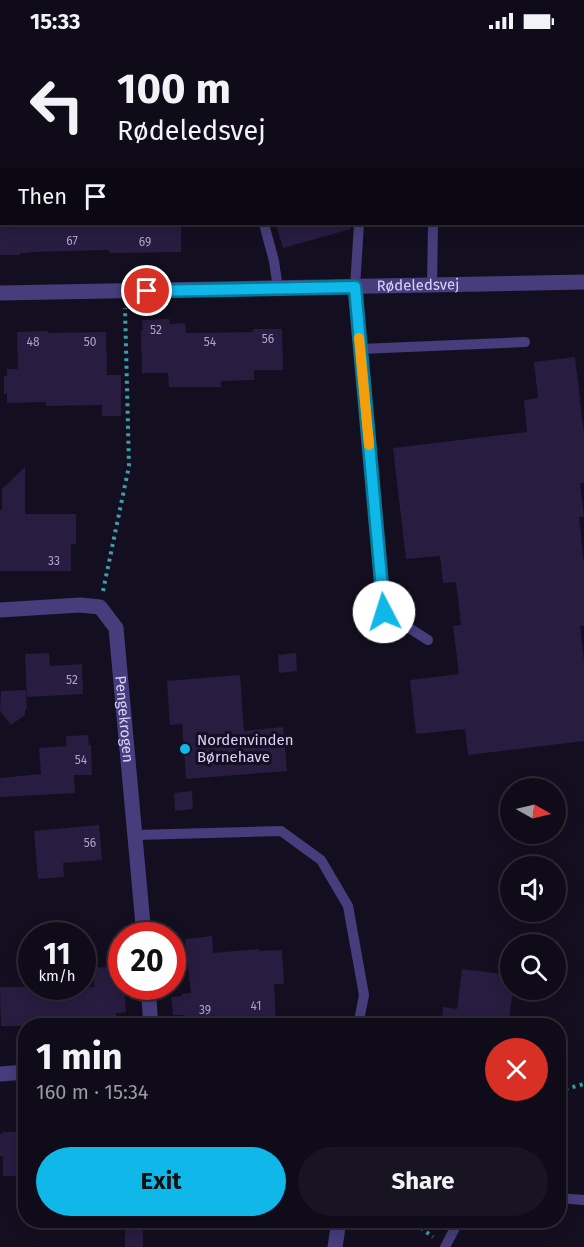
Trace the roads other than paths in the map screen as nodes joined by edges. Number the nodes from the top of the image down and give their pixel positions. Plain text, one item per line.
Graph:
1 (264, 225) edge
2 (359, 225) edge
3 (433, 225) edge
4 (584, 282) edge
5 (432, 285) junction
6 (355, 287) junction
7 (278, 289) junction
8 (0, 293) edge
9 (525, 342) dead end
10 (360, 348) junction
11 (0, 610) edge
12 (428, 640) dead end
13 (136, 835) junction
14 (143, 922) edge
15 (149, 1000) edge
16 (150, 1018) edge
17 (360, 1018) edge
18 (18, 1073) edge
19 (0, 1074) edge
20 (566, 1199) edge
21 (584, 1200) edge
22 (338, 1228) edge
23 (455, 1228) edge
24 (335, 1247) edge
25 (445, 1247) edge

1 - 7 lane
2 - 6 lane
3 - 5 lane
4 - 5 street, Rødeledsvej
5 - 6 street, Rødeledsvej
6 - 7 street, Rødeledsvej
6 - 10 lane
7 - 8 street, Rødeledsvej
9 - 10 lane
10 - 12 lane
11 - 13 street, Pengekrogen
13 - 14 street, Pengekrogen
13 - 17 lane
15 - 16 street
18 - 19 street
20 - 21 lane
22 - 24 street
23 - 25 lane

